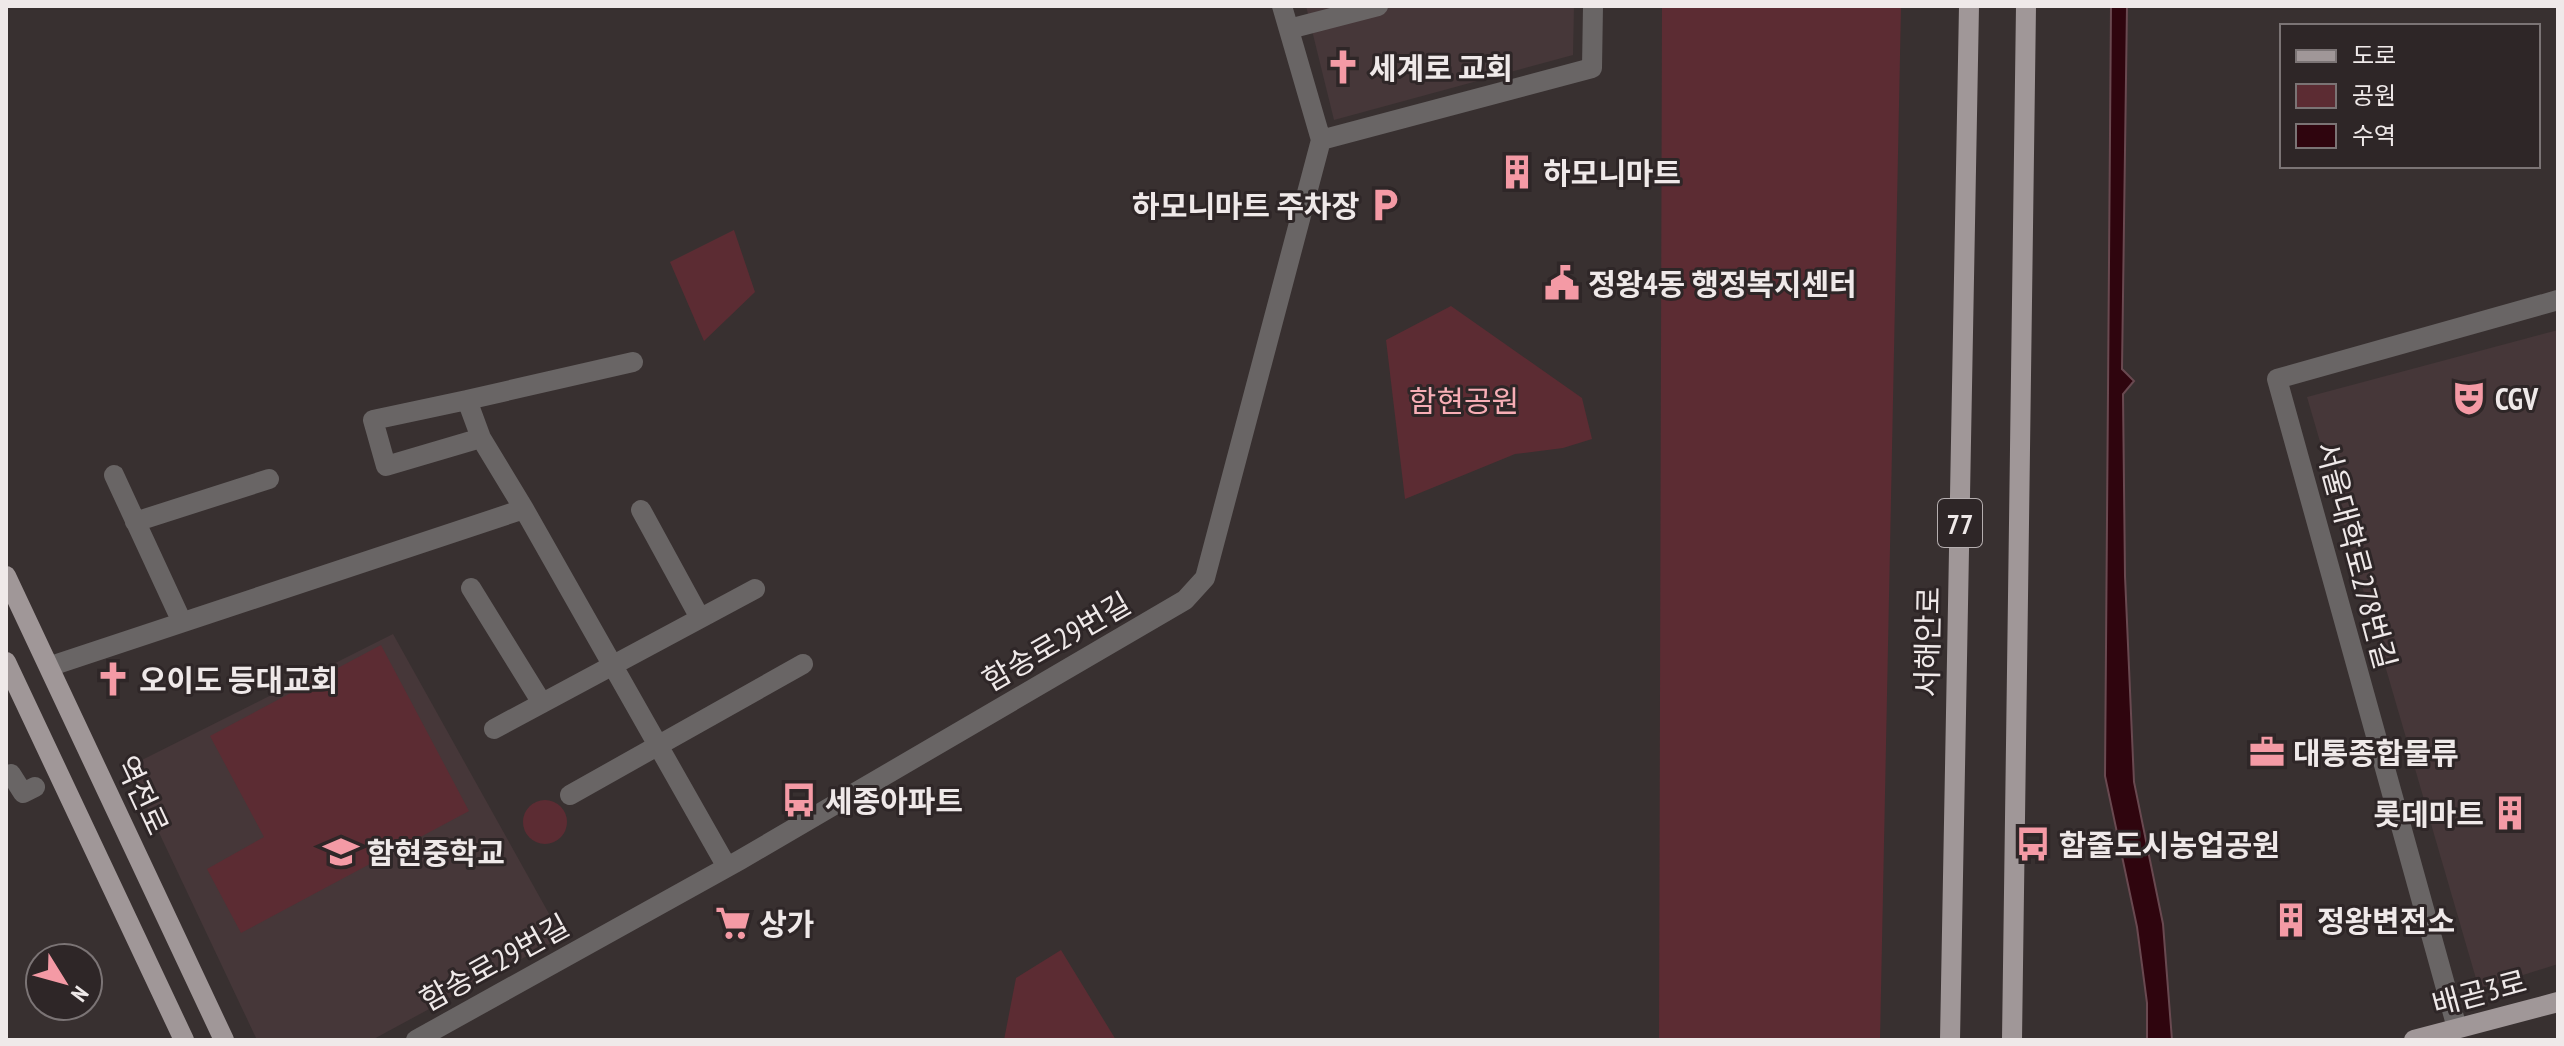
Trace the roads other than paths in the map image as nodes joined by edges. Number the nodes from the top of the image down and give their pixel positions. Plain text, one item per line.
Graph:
1 (1282, 6) edge
2 (1378, 6) edge
3 (1593, 6) edge
4 (1969, 6) edge
5 (2026, 6) edge
6 (1289, 29) junction
7 (1321, 140) junction
8 (2558, 300) edge
9 (633, 362) dead end
10 (467, 400) junction
11 (481, 438) junction
12 (114, 475) dead end
13 (269, 479) dead end
14 (524, 509) junction
15 (641, 510) dead end
16 (135, 522) junction
17 (6, 576) edge
18 (471, 588) dead end
19 (755, 589) dead end
20 (700, 618) junction
21 (182, 622) junction
22 (6, 662) edge
23 (614, 664) junction
24 (803, 664) dead end
25 (51, 666) junction
26 (542, 703) junction
27 (494, 729) dead end
28 (660, 747) junction
29 (11, 774) dead end
30 (21, 794) edge
31 (570, 795) dead end
32 (727, 867) junction
33 (2558, 1002) edge
34 (2457, 1028) junction
35 (184, 1040) edge
36 (224, 1040) edge
37 (416, 1040) edge
38 (1950, 1040) edge
39 (2012, 1040) edge
40 (2414, 1040) edge

1 - 6 street
2 - 6 street
3 - 7 street
4 - 38 main road, 서해안로 / 77
5 - 39 main road, 77
6 - 7 street
7 - 32 street, 함송로29번길
8 - 34 street, 서울대학로278번길
9 - 10 street
10 - 11 street
10 - 11 street
11 - 14 street
12 - 16 street
13 - 16 street
14 - 21 street
14 - 23 street
15 - 20 street
16 - 21 street
17 - 25 main road, 역전로
18 - 26 street
19 - 20 street
20 - 23 street
21 - 25 street
22 - 35 main road
23 - 26 street
23 - 28 street
24 - 28 street
25 - 36 main road, 역전로
26 - 27 street
28 - 31 street
28 - 32 street
29 - 30 street
32 - 37 street, 함송로29번길
33 - 34 main road, 배곧3로
34 - 40 main road, 배곧3로

